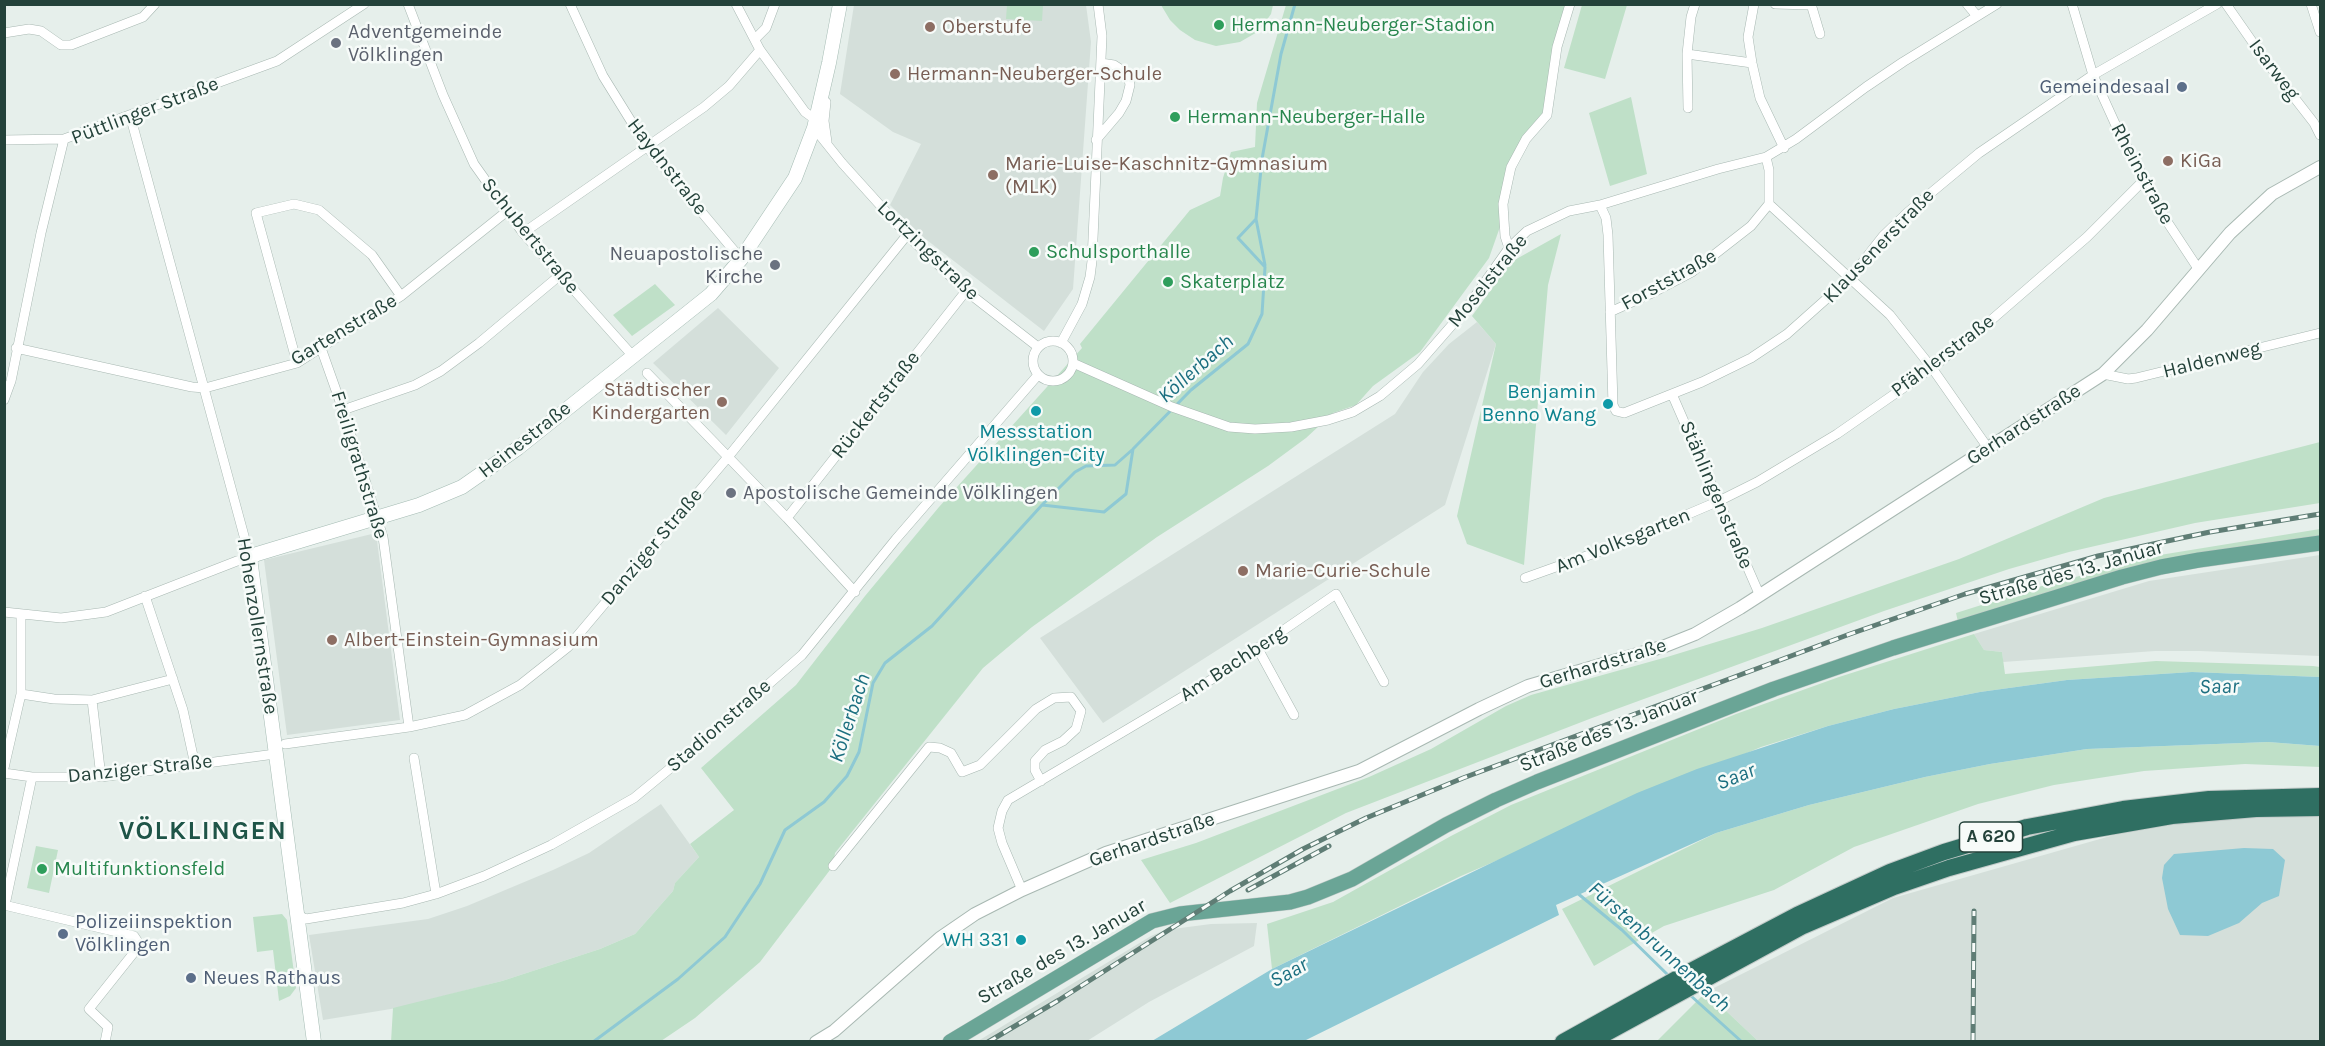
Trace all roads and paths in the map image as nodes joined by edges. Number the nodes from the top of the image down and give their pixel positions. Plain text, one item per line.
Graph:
1 (155, 4) edge
2 (364, 4) edge
3 (408, 4) edge
4 (570, 4) edge
5 (736, 4) edge
6 (775, 4) edge
7 (840, 4) edge
8 (1098, 4) edge
9 (1570, 4) edge
10 (1695, 4) edge
11 (1754, 4) edge
12 (1775, 4) edge
13 (1967, 4) edge
14 (1997, 4) edge
15 (2072, 4) edge
16 (2192, 4) edge
17 (2217, 4) edge
18 (2226, 4) edge
19 (2311, 4) edge
20 (1811, 5) edge
21 (1977, 15) junction
22 (2195, 16) junction
23 (2320, 32) edge
24 (4, 33) edge
25 (1820, 34) dead end
26 (755, 39) junction
27 (760, 50) junction
28 (1687, 54) junction
29 (829, 63) junction
30 (1101, 63) junction
31 (1752, 63) junction
32 (2093, 75) junction
33 (1688, 108) dead end
34 (130, 115) junction
35 (815, 124) junction
36 (2320, 135) edge
37 (64, 139) junction
38 (4, 140) edge
39 (1096, 140) junction
40 (828, 144) junction
41 (647, 147) junction
42 (1784, 148) junction
43 (1766, 157) junction
44 (2320, 167) edge
45 (2144, 180) junction
46 (1769, 204) junction
47 (1600, 205) junction
48 (506, 212) junction
49 (523, 233) junction
50 (907, 235) junction
51 (1509, 248) junction
52 (741, 259) junction
53 (2199, 270) junction
54 (559, 276) junction
55 (1851, 277) junction
56 (966, 291) junction
57 (401, 296) junction
58 (1610, 312) junction
59 (2320, 333) edge
60 (1061, 343) junction
61 (1038, 347) junction
62 (16, 348) junction
63 (321, 348) junction
64 (632, 356) junction
65 (297, 363) junction
66 (1073, 363) junction
67 (1932, 368) junction
68 (647, 373) dead end
69 (2103, 374) junction
70 (1038, 375) junction
71 (206, 388) junction
72 (1672, 394) junction
73 (4, 400) edge
74 (344, 410) junction
75 (1988, 448) junction
76 (728, 457) junction
77 (1719, 501) junction
78 (377, 518) junction
79 (787, 518) junction
80 (2320, 543) edge
81 (250, 558) junction
82 (1525, 578) dead end
83 (855, 592) junction
84 (145, 596) junction
85 (1760, 596) junction
86 (4, 612) edge
87 (21, 615) junction
88 (1258, 649) junction
89 (174, 680) junction
90 (1384, 682) dead end
91 (21, 694) junction
92 (92, 700) junction
93 (1294, 715) dead end
94 (409, 727) junction
95 (280, 749) junction
96 (414, 758) dead end
97 (195, 765) junction
98 (4, 768) edge
99 (4, 773) edge
100 (32, 777) junction
101 (101, 777) junction
102 (1041, 781) junction
103 (2320, 796) edge
104 (2320, 808) edge
105 (833, 866) dead end
106 (1022, 890) junction
107 (436, 894) junction
108 (5, 905) edge
109 (296, 914) junction
110 (1690, 978) junction
111 (1668, 991) junction
112 (105, 1041) edge
113 (314, 1041) edge
114 (816, 1041) edge
115 (950, 1041) edge
116 (1563, 1041) edge
117 (1590, 1041) edge

1 - 24 street
2 - 34 street, Püttlinger Straße
3 - 48 street, Schubertstraße
4 - 41 street, Haydnstraße
5 - 26 street, Lortzingstraße
6 - 26 street
7 - 29 main road, Heinestraße
8 - 30 street
9 - 51 street
10 - 28 street
11 - 31 street
12 - 20 street
13 - 21 street
14 - 21 street, Moselstraße
15 - 32 street, Rheinstraße
16 - 22 street
17 - 22 street, Klausenerstraße
18 - 36 street, Isarweg
19 - 23 street
20 - 25 street
21 - 42 street, Moselstraße
22 - 32 street, Klausenerstraße
26 - 27 street, Lortzingstraße
27 - 35 street, Lortzingstraße
27 - 41 street
28 - 31 street
28 - 33 street
29 - 35 main road, Heinestraße
29 - 40 street
30 - 39 street
30 - 39 street
31 - 42 street
32 - 45 street, Rheinstraße
32 - 55 street, Klausenerstraße
34 - 37 street, Püttlinger Straße
34 - 71 street, Hohenzollernstraße
35 - 40 street, Lortzingstraße
35 - 52 main road, Heinestraße
37 - 38 street
37 - 62 street, Püttlinger Straße
39 - 60 street
40 - 50 street, Lortzingstraße
41 - 49 street
41 - 52 street, Haydnstraße
42 - 43 street, Moselstraße
43 - 46 street
43 - 47 street, Moselstraße
44 - 53 street, Gerhardstraße
45 - 53 street, Rheinstraße
45 - 67 street, Pfählerstraße
46 - 55 street
46 - 58 street, Forststraße
47 - 51 street, Moselstraße
47 - 58 street
48 - 49 street, Schubertstraße
48 - 57 street, Gartenstraße
49 - 54 street, Schubertstraße
50 - 56 street, Lortzingstraße
50 - 76 street, Danziger Straße
51 - 66 street, Moselstraße
52 - 64 main road, Heinestraße
53 - 69 street, Gerhardstraße
54 - 64 street, Schubertstraße
54 - 74 street
55 - 67 street
55 - 72 street, Klausenerstraße
56 - 61 street, Lortzingstraße
56 - 79 street, Rückertstraße
57 - 63 street, Gartenstraße
57 - 65 street
58 - 72 street, Klausenerstraße
59 - 69 street, Haldenweg
60 - 61 street
60 - 66 street
61 - 70 street
62 - 71 street, Gartenstraße
62 - 73 street, Püttlinger Straße
63 - 65 street, Gartenstraße
63 - 74 street, Freiligrathstraße
64 - 78 main road, Heinestraße
65 - 71 street, Gartenstraße
66 - 70 street
67 - 75 street
67 - 77 street, Pfählerstraße
68 - 76 street
69 - 75 street, Gerhardstraße
70 - 83 street, Stadionstraße
71 - 81 street, Hohenzollernstraße
72 - 77 street, Stählingenstraße
74 - 78 street, Freiligrathstraße
75 - 85 street, Gerhardstraße
76 - 79 street
76 - 94 street, Danziger Straße
77 - 82 street, Am Volksgarten
77 - 85 street, Stählingenstraße
78 - 81 main road, Heinestraße
78 - 94 street, Freiligrathstraße
79 - 83 street
80 - 115 main road, Straße des 13. Januar
81 - 84 street, Heinestraße
81 - 95 main road, Hohenzollernstraße
83 - 107 street, Stadionstraße
84 - 87 street, Heinestraße
84 - 89 street
85 - 106 street, Gerhardstraße
86 - 87 street, Heinestraße
87 - 91 street
88 - 90 street, Am Bachberg
88 - 93 street
88 - 102 street, Am Bachberg
89 - 92 street
89 - 97 street
91 - 92 street
91 - 98 street
92 - 101 street
94 - 95 street, Danziger Straße
95 - 97 street, Danziger Straße
95 - 109 main road, Hohenzollernstraße
96 - 107 street
97 - 101 street, Danziger Straße
99 - 100 street, Danziger Straße
100 - 101 street, Danziger Straße
100 - 108 street
102 - 105 street
102 - 106 street, Am Bachberg
103 - 110 highway, A 620
104 - 110 highway, A 620
106 - 114 street, Gerhardstraße
107 - 109 street, Stadionstraße
108 - 112 street
109 - 113 main road, Hohenzollernstraße
110 - 111 highway, A 620
111 - 116 highway, A 620
111 - 117 highway, A 620

